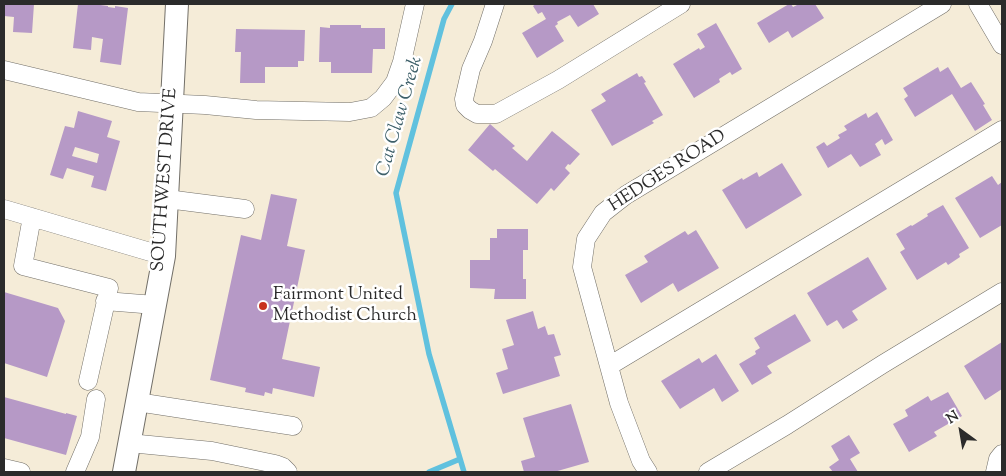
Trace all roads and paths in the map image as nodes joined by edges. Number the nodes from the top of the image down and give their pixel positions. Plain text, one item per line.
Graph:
1 (177, 4) edge
2 (415, 4) edge
3 (495, 4) edge
4 (681, 4) edge
5 (942, 4) edge
6 (978, 4) edge
7 (1002, 46) edge
8 (4, 70) edge
9 (172, 104) junction
10 (1002, 130) edge
11 (167, 199) junction
12 (4, 209) edge
13 (245, 209) dead end
14 (32, 218) junction
15 (164, 256) junction
16 (1002, 292) edge
17 (105, 301) junction
18 (155, 305) junction
19 (609, 366) junction
20 (88, 381) dead end
21 (96, 399) dead end
22 (137, 402) junction
23 (293, 426) dead end
24 (1002, 454) edge
25 (125, 462) edge
26 (4, 468) edge
27 (21, 472) edge
28 (75, 472) edge
29 (288, 472) edge
30 (648, 472) edge
31 (708, 472) edge
32 (995, 472) edge

1 - 9 main road, SOUTHWEST DRIVE
2 - 9 street
3 - 4 street
5 - 19 street, HEDGES ROAD
6 - 7 street
8 - 9 street
9 - 11 main road, SOUTHWEST DRIVE
10 - 19 street
11 - 13 street
11 - 15 main road, SOUTHWEST DRIVE
12 - 14 street
14 - 15 street
14 - 17 street
15 - 18 main road, SOUTHWEST DRIVE
16 - 31 street
17 - 18 street
17 - 20 street
18 - 22 main road, SOUTHWEST DRIVE
19 - 30 street, HEDGES ROAD
21 - 28 street
22 - 23 street
22 - 25 main road, SOUTHWEST DRIVE
24 - 32 street
25 - 29 street
26 - 27 street

